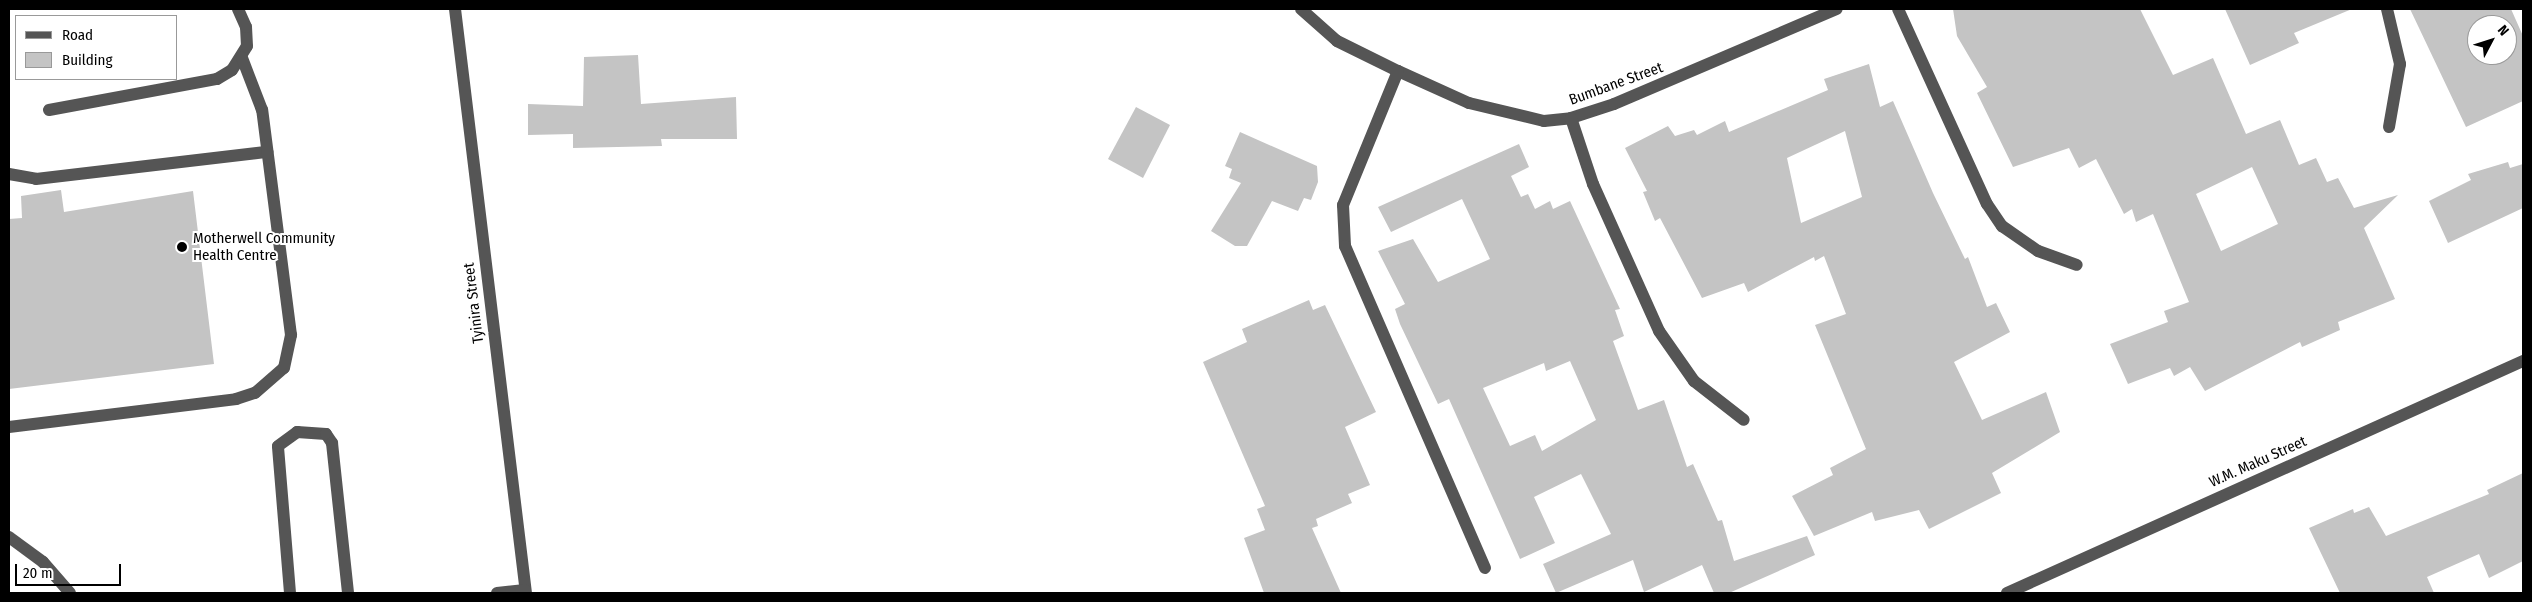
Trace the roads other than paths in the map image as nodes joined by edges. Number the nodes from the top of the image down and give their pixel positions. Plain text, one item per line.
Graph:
1 (238, 9) edge
2 (455, 9) edge
3 (1301, 9) edge
4 (1837, 9) edge
5 (1898, 9) edge
6 (2387, 9) edge
7 (242, 58) junction
8 (1398, 71) junction
9 (49, 110) dead end
10 (1571, 118) junction
11 (2389, 127) dead end
12 (267, 152) junction
13 (9, 174) edge
14 (2076, 265) dead end
15 (2523, 361) edge
16 (1744, 420) dead end
17 (9, 428) edge
18 (9, 536) edge
19 (1485, 568) dead end
20 (526, 592) edge
21 (70, 593) edge
22 (290, 593) edge
23 (348, 593) edge
24 (497, 593) edge
25 (2007, 593) edge

1 - 7 street
2 - 20 street, Tyinira Street
3 - 8 street, Bumbane Street
4 - 10 street, Bumbane Street
5 - 14 street
6 - 11 street
7 - 9 street
7 - 12 street
8 - 10 street, Bumbane Street
8 - 19 street
10 - 16 street
12 - 13 street
12 - 17 street
15 - 25 street, W.M. Maku Street
18 - 21 street
20 - 24 street
22 - 23 street

